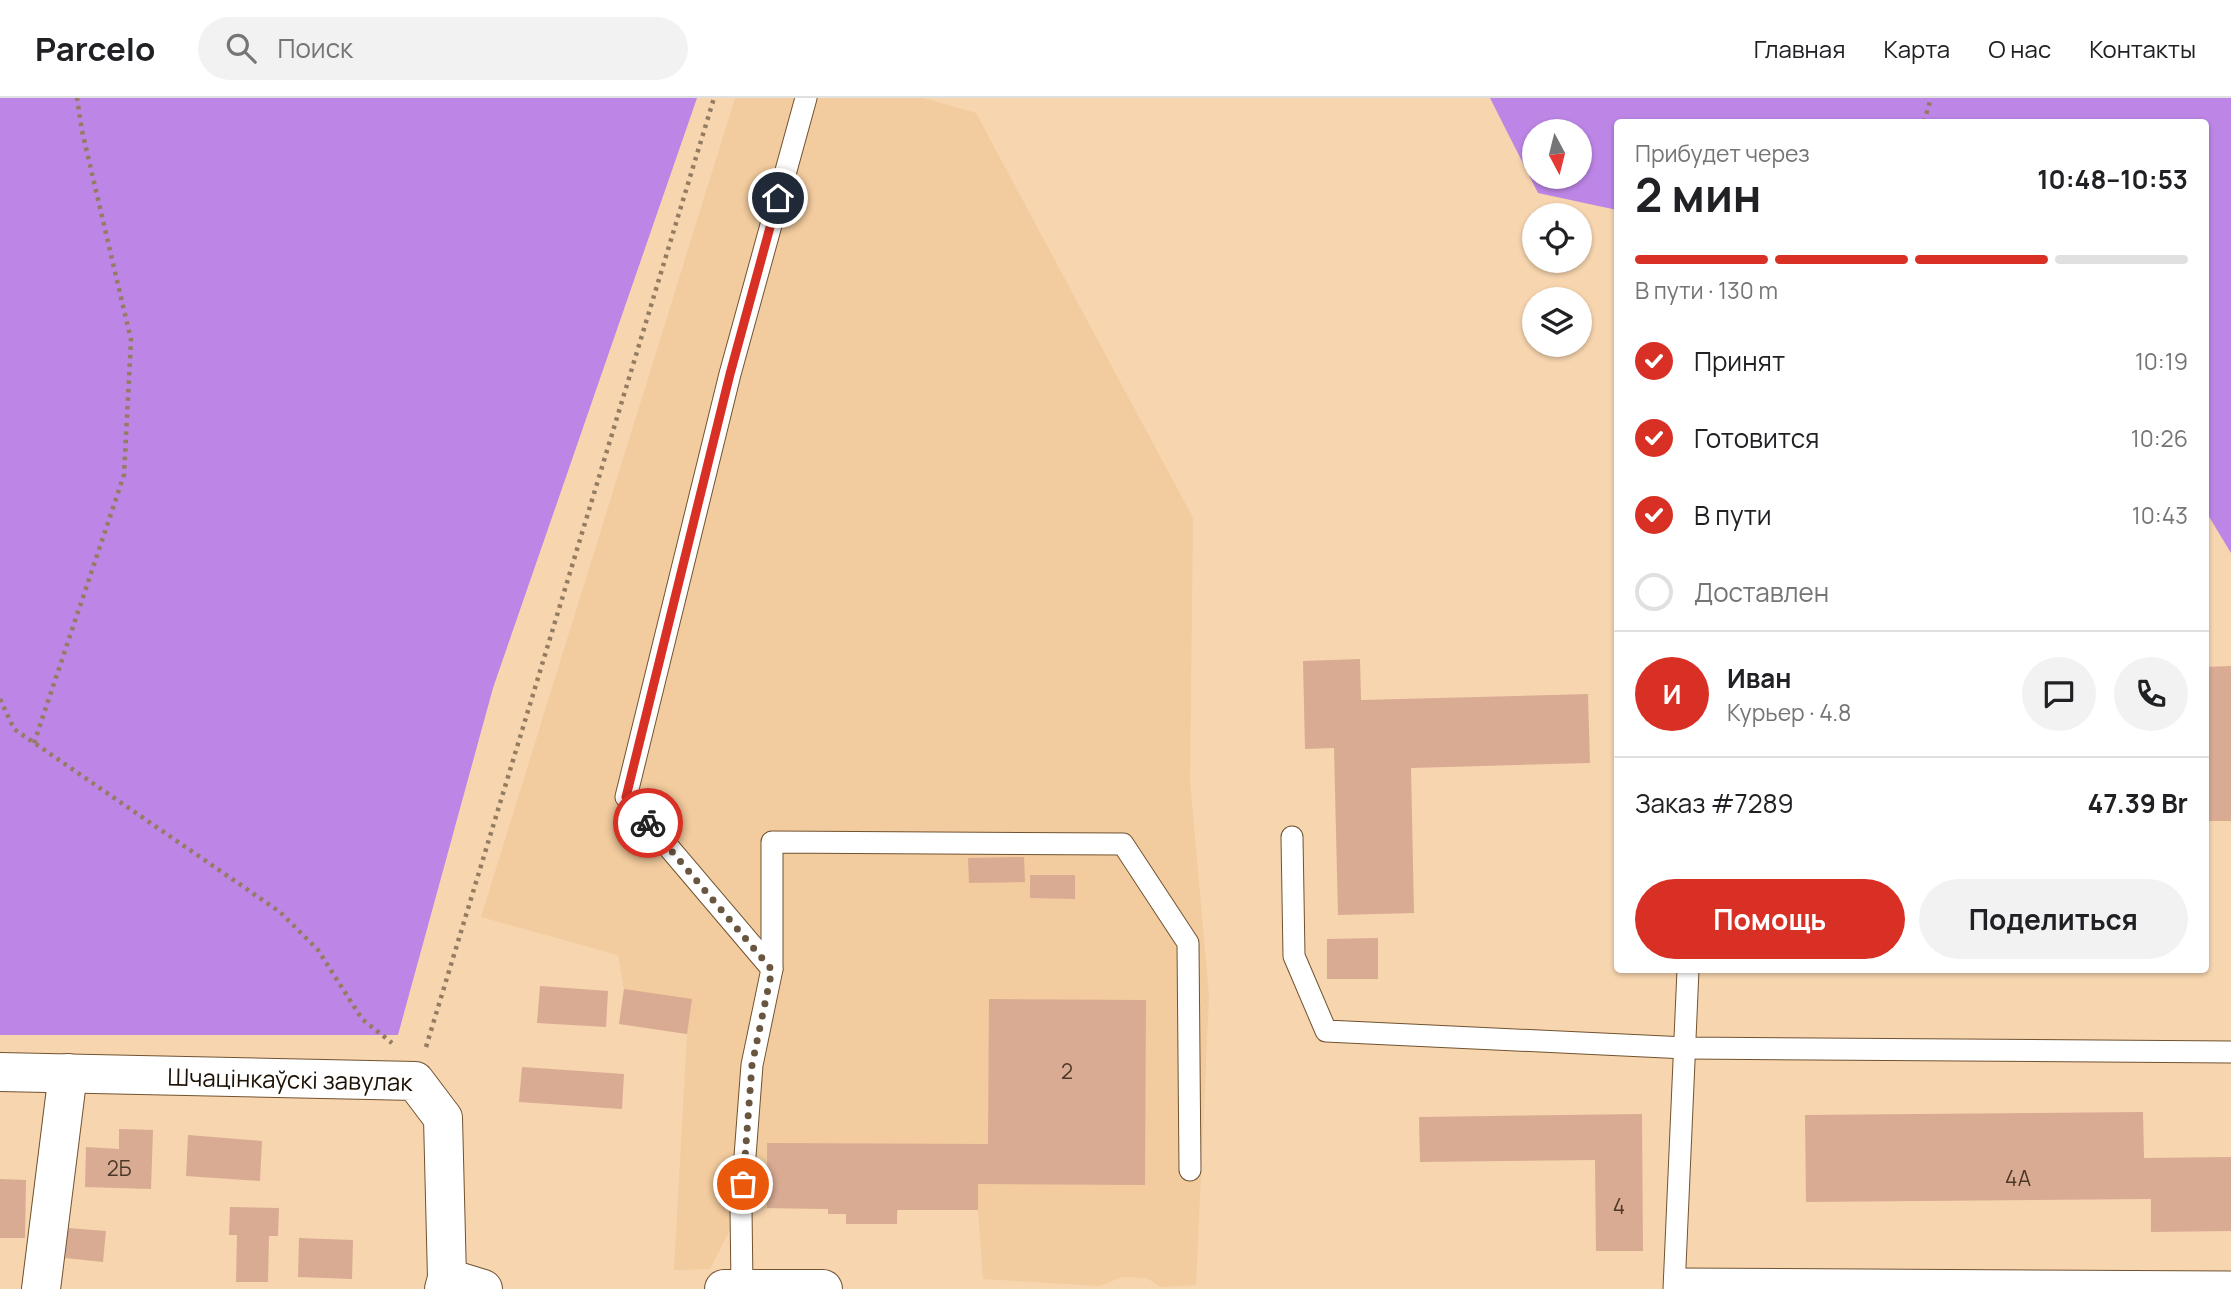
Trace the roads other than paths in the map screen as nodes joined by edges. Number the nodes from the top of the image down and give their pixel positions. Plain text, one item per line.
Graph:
1 (806, 98) edge
2 (1292, 837) dead end
3 (772, 970) junction
4 (1688, 973) edge
5 (1686, 1048) junction
6 (2231, 1052) edge
7 (0, 1072) edge
8 (68, 1073) junction
9 (1190, 1170) dead end
10 (2231, 1282) edge
11 (445, 1283) edge
12 (1674, 1284) edge
13 (733, 1288) edge
14 (41, 1289) edge
15 (483, 1289) edge
16 (822, 1289) edge

1 - 3 lane
2 - 5 lane
3 - 9 lane
3 - 13 lane
4 - 5 lane
5 - 6 lane
5 - 12 lane
7 - 8 street, Шчацінкаўскі завулак
8 - 11 street, Шчацінкаўскі завулак
8 - 14 street
10 - 12 lane
11 - 15 street
13 - 16 street

